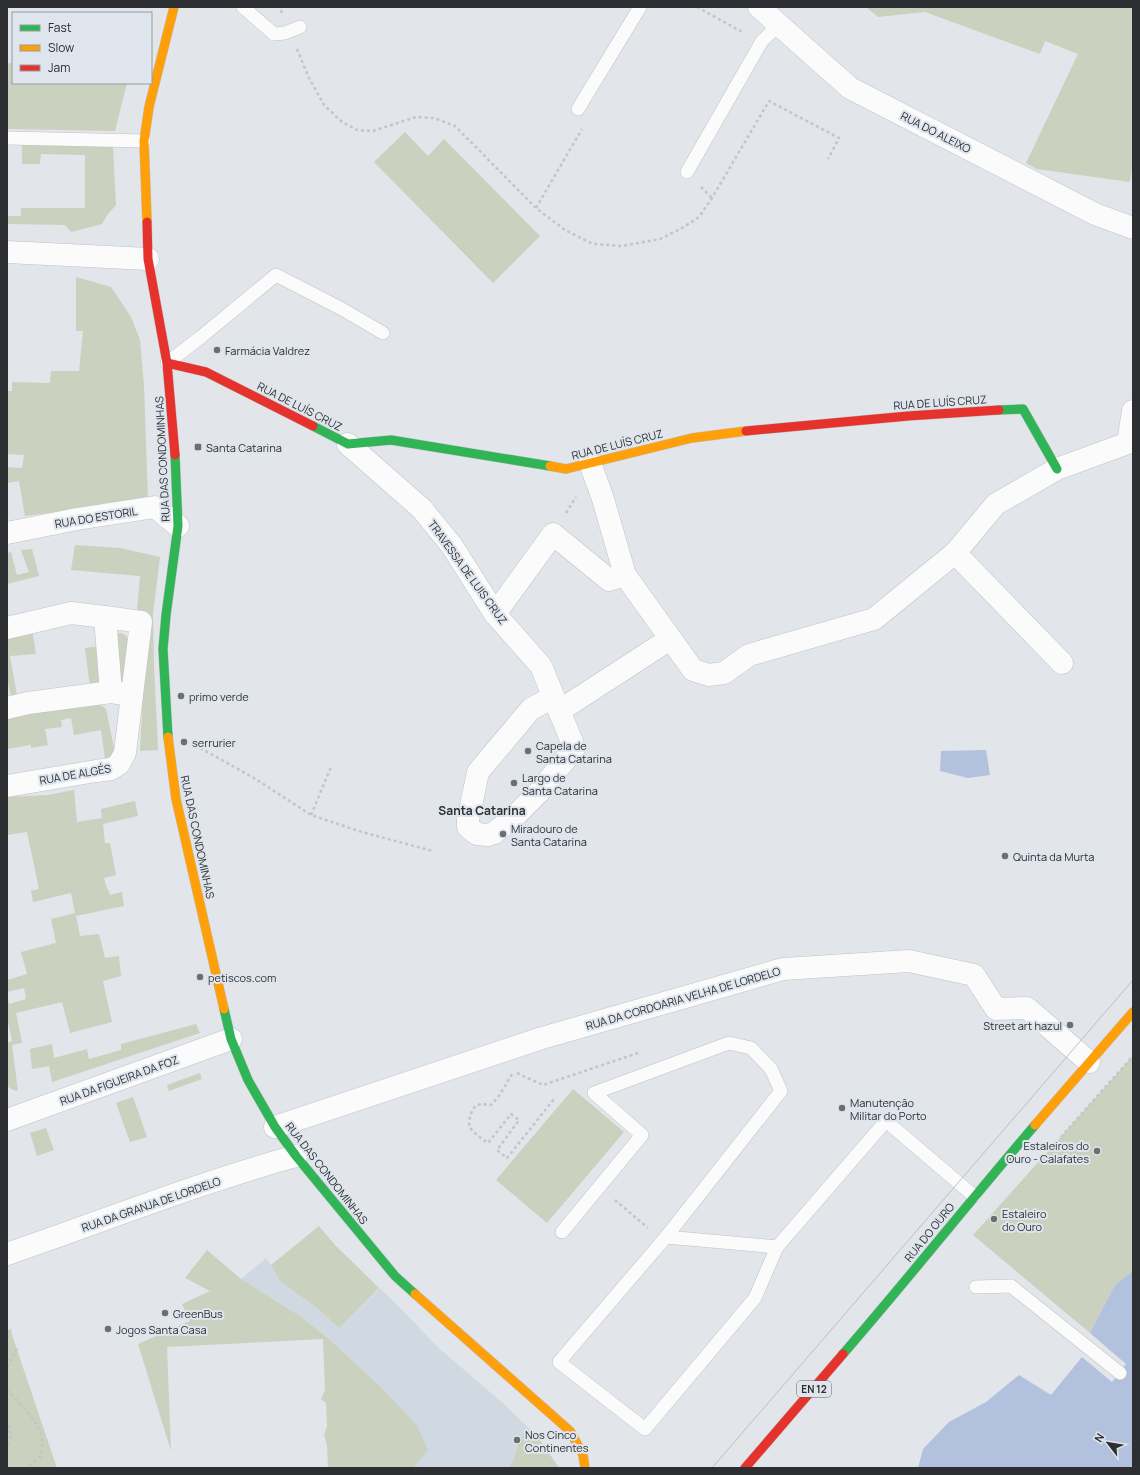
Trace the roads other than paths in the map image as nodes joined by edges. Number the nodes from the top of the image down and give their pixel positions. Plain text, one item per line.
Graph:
1 (174, 7) edge
2 (243, 7) edge
3 (640, 7) edge
4 (759, 7) edge
5 (779, 25) junction
6 (300, 26) dead end
7 (578, 109) road end
8 (7, 138) edge
9 (144, 141) junction
10 (687, 172) dead end
11 (1133, 228) edge
12 (7, 252) edge
13 (148, 259) junction
14 (383, 334) dead end
15 (167, 363) junction
16 (1133, 411) edge
17 (348, 444) junction
18 (590, 463) junction
19 (1057, 469) junction
20 (178, 526) junction
21 (7, 533) edge
22 (955, 553) junction
23 (625, 575) junction
24 (495, 614) junction
25 (105, 617) junction
26 (7, 628) edge
27 (670, 639) junction
28 (1062, 663) dead end
29 (111, 692) junction
30 (132, 695) junction
31 (556, 704) junction
32 (7, 708) edge
33 (7, 786) edge
34 (1133, 1012) edge
35 (231, 1039) junction
36 (1090, 1062) junction
37 (7, 1120) edge
38 (276, 1127) junction
39 (296, 1156) junction
40 (974, 1196) junction
41 (562, 1232) dead end
42 (666, 1237) junction
43 (777, 1246) junction
44 (7, 1254) edge
45 (976, 1287) dead end
46 (1120, 1373) dead end
47 (584, 1468) edge
48 (745, 1468) edge

1 - 9 street, RUA DAS CONDOMINHAS
2 - 6 lane
3 - 7 lane
4 - 5 street, RUA DO ALEIXO
5 - 10 lane
5 - 11 street, RUA DO ALEIXO
8 - 9 lane
9 - 13 street, RUA DAS CONDOMINHAS
12 - 13 street
13 - 15 street, RUA DAS CONDOMINHAS
14 - 15 lane
15 - 17 street, RUA DE LUÍS CRUZ
15 - 20 street, RUA DAS CONDOMINHAS
16 - 19 street
17 - 18 street, RUA DE LUÍS CRUZ
17 - 24 street, TRAVESSA DE LUIS CRUZ
18 - 19 street, RUA DE LUÍS CRUZ
18 - 23 street
19 - 22 street
20 - 21 street, RUA DO ESTORIL
20 - 35 street, RUA DAS CONDOMINHAS
22 - 27 street
22 - 28 street
23 - 24 street
23 - 27 street
24 - 31 street, TRAVESSA DE LUIS CRUZ
25 - 26 street
25 - 29 street
25 - 30 street, RUA DE ALGÉS
27 - 31 street
29 - 30 street
29 - 32 street
30 - 33 street, RUA DE ALGÉS
31 - 31 street
34 - 36 street, RUA DO OURO / EN 12
35 - 37 street, RUA DA FIGUEIRA DA FOZ
35 - 38 street, RUA DAS CONDOMINHAS
36 - 38 street, RUA DA CORDOARIA VELHA DE LORDELO
36 - 40 street, RUA DO OURO / EN 12
38 - 39 street, RUA DAS CONDOMINHAS
39 - 44 street, RUA DA GRANJA DE LORDELO
39 - 47 street, RUA DAS CONDOMINHAS
40 - 43 lane
40 - 48 street, RUA DO OURO / EN 12
41 - 42 lane
42 - 43 lane
42 - 43 lane
45 - 46 lane

